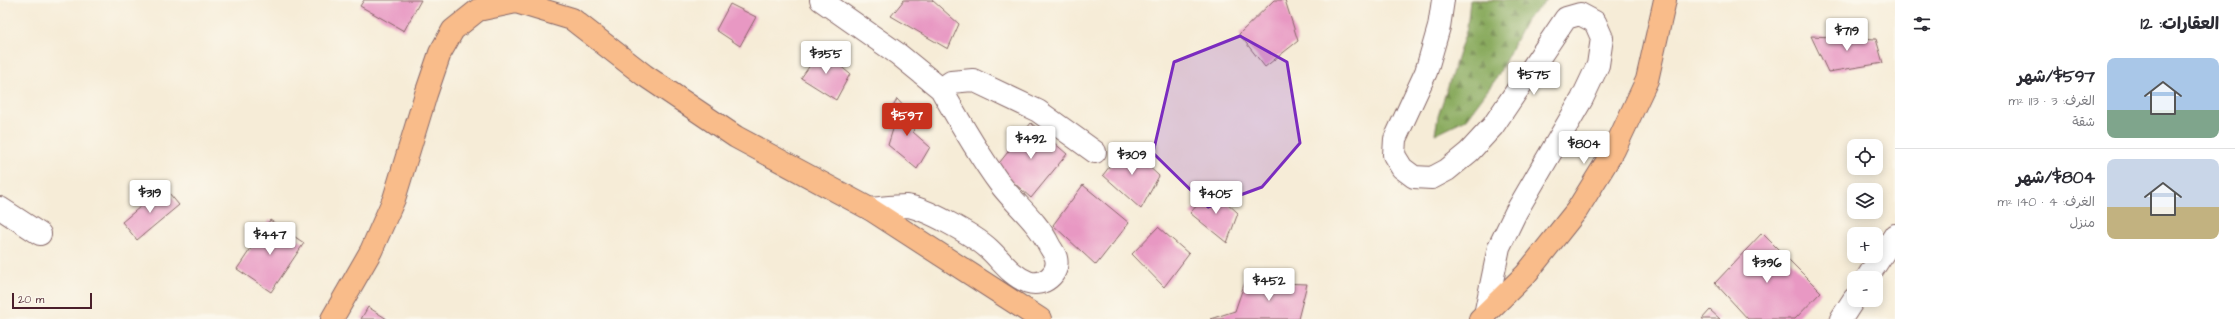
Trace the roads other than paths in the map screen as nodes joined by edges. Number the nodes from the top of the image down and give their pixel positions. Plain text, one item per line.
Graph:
1 (822, 0) edge
2 (1443, 0) edge
3 (1666, 0) edge
4 (516, 1) edge
5 (941, 89) junction
6 (1095, 152) dead end
7 (0, 208) edge
8 (870, 209) junction
9 (40, 234) dead end
10 (1895, 235) edge
11 (1872, 271) edge
12 (1849, 307) edge
13 (1483, 317) edge
14 (332, 319) edge
15 (1040, 319) edge
16 (1841, 319) edge

1 - 5 street
2 - 13 street
3 - 13 main road
4 - 8 main road
4 - 14 main road
5 - 6 street
5 - 8 street
7 - 9 street
8 - 15 main road
10 - 11 street
12 - 16 street

